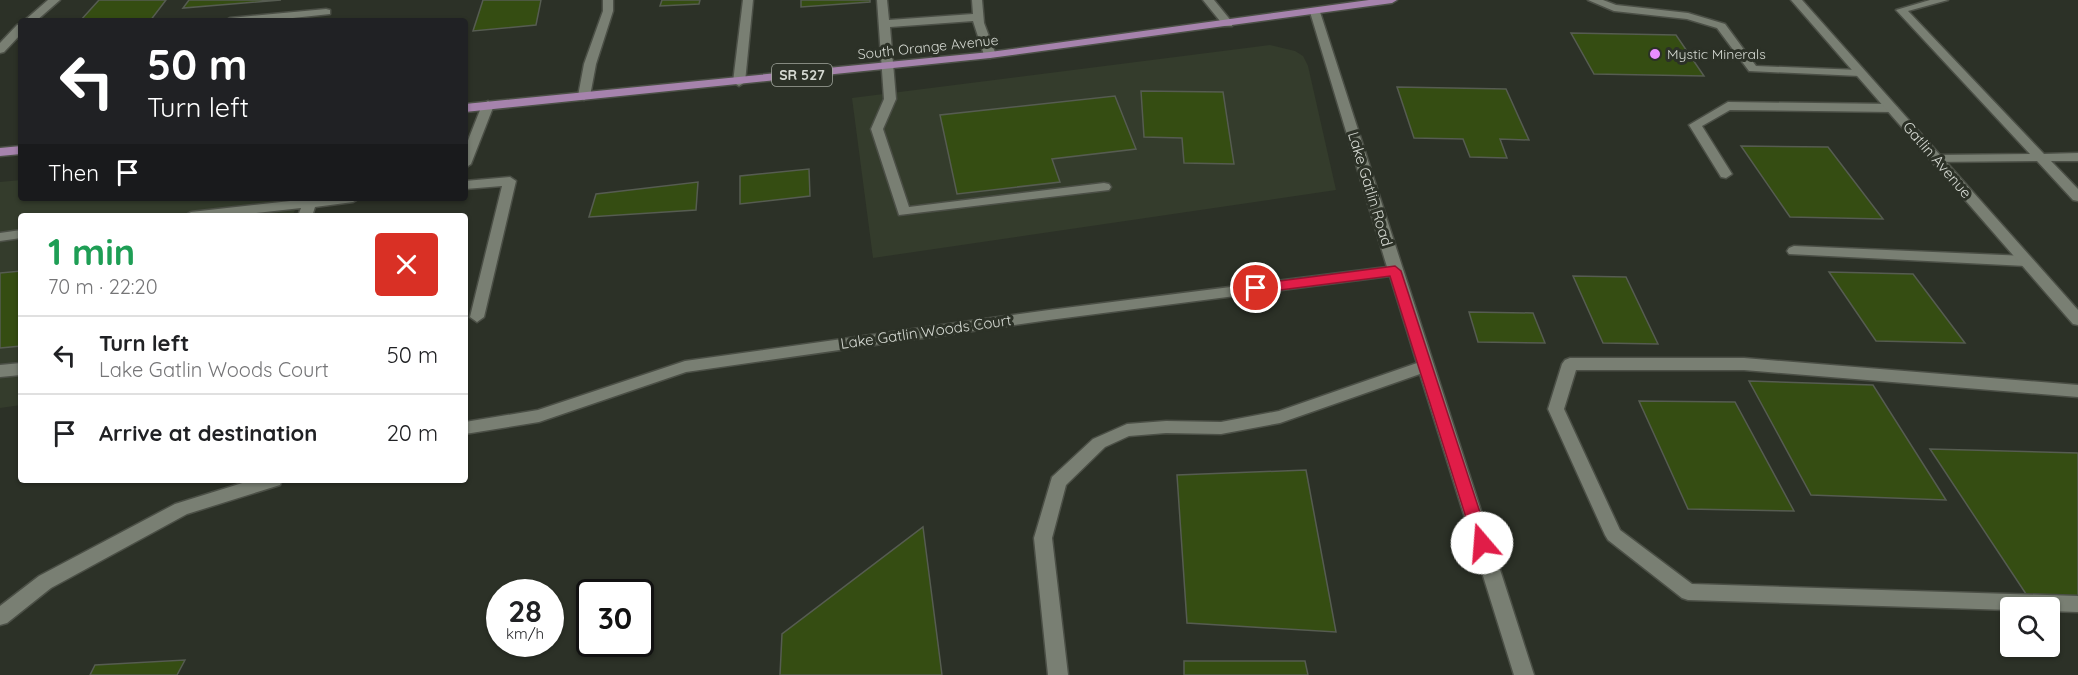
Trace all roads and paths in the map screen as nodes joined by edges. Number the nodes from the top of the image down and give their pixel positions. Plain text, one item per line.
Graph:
1 (55, 0) edge
2 (332, 0) edge
3 (608, 0) edge
4 (748, 0) edge
5 (882, 0) edge
6 (977, 0) edge
7 (1208, 0) edge
8 (1388, 0) edge
9 (1593, 0) edge
10 (1943, 0) edge
11 (1796, 1) edge
12 (1315, 12) junction
13 (324, 16) edge
14 (33, 18) edge
15 (286, 18) edge
16 (978, 18) junction
17 (883, 24) junction
18 (1228, 24) junction
19 (18, 30) edge
20 (0, 50) edge
21 (990, 55) junction
22 (889, 66) junction
23 (1860, 73) junction
24 (739, 82) junction
25 (584, 96) junction
26 (488, 105) junction
27 (468, 108) edge
28 (1892, 108) junction
29 (18, 150) edge
30 (0, 152) edge
31 (468, 156) edge
32 (2039, 156) junction
33 (2078, 157) edge
34 (1936, 159) junction
35 (1726, 174) dead end
36 (468, 185) edge
37 (1104, 187) dead end
38 (2078, 197) edge
39 (342, 201) edge
40 (266, 203) edge
41 (307, 210) edge
42 (208, 213) edge
43 (18, 234) edge
44 (0, 237) edge
45 (1794, 250) dead end
46 (2026, 261) junction
47 (1395, 271) junction
48 (477, 317) dead end
49 (2078, 320) edge
50 (1425, 366) junction
51 (18, 369) edge
52 (0, 371) edge
53 (2078, 391) edge
54 (468, 428) edge
55 (264, 483) edge
56 (2078, 604) edge
57 (0, 617) edge
58 (1058, 675) edge
59 (1524, 675) edge

1 - 14 street
2 - 13 street
3 - 25 street
4 - 24 street
5 - 17 street
6 - 16 street
7 - 18 street
8 - 12 main road, South Orange Avenue / SR 527
9 - 23 street
10 - 32 street
11 - 23 street, Gatlin Avenue
12 - 18 main road, South Orange Avenue / SR 527
12 - 47 street, Lake Gatlin Road
13 - 15 street
16 - 17 street
16 - 21 street
17 - 22 street
18 - 21 main road, South Orange Avenue / SR 527
19 - 20 street
21 - 22 main road, South Orange Avenue / SR 527
22 - 24 main road, South Orange Avenue / SR 527
22 - 37 street
23 - 28 street, Gatlin Avenue
24 - 25 main road, South Orange Avenue / SR 527
25 - 26 main road, South Orange Avenue / SR 527
26 - 27 main road, South Orange Avenue / SR 527
26 - 31 street
28 - 34 street, Gatlin Avenue
28 - 35 street
29 - 30 main road
32 - 33 street
32 - 34 street
32 - 38 street
34 - 46 street, Gatlin Avenue
36 - 48 street
39 - 41 street
40 - 41 street
40 - 42 street
43 - 44 street
45 - 46 street
46 - 49 street, Gatlin Avenue
47 - 50 street, Lake Gatlin Road
47 - 54 street, Lake Gatlin Woods Court
50 - 58 street
50 - 59 street, Lake Gatlin Road
51 - 52 street
53 - 56 street
55 - 57 street

